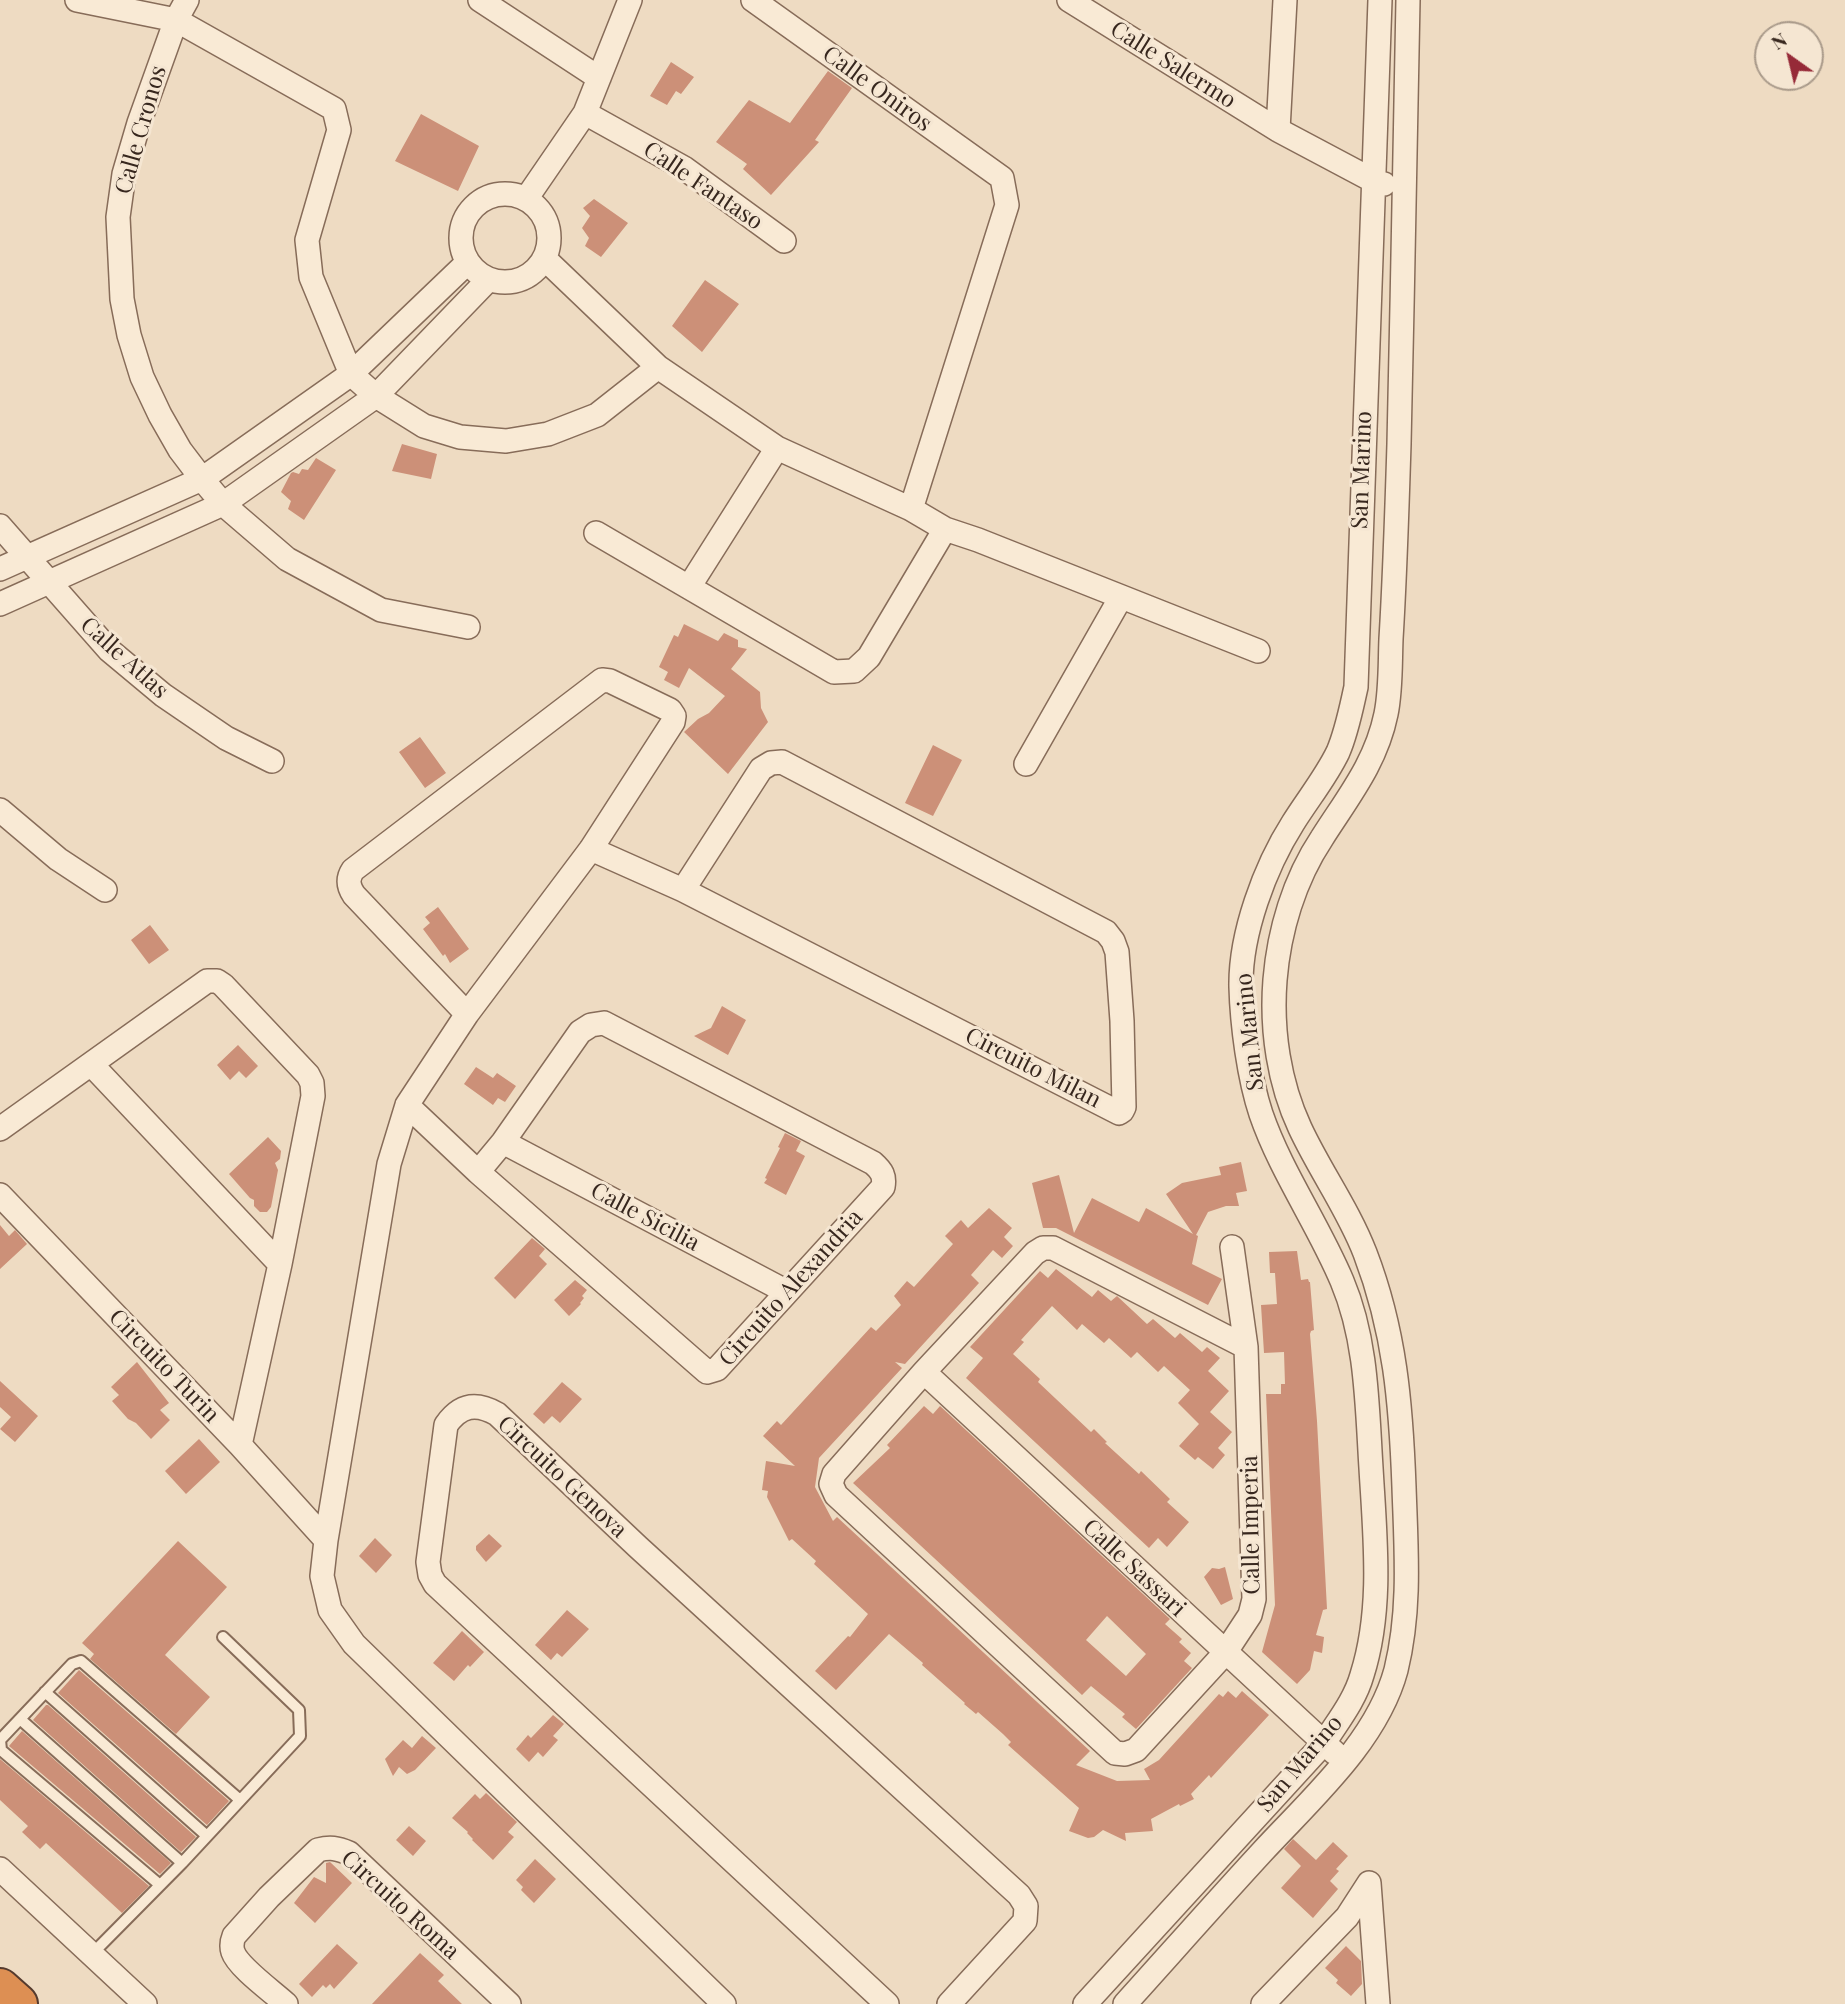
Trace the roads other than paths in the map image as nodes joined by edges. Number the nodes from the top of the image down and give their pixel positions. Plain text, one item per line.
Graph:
1 (77, 0) edge
2 (480, 0) edge
3 (630, 0) edge
4 (753, 0) edge
5 (1069, 0) edge
6 (1285, 0) edge
7 (1380, 0) edge
8 (1408, 0) edge
9 (182, 10) edge
10 (599, 78) junction
11 (585, 113) junction
12 (1278, 130) junction
13 (1374, 181) junction
14 (1404, 191) junction
15 (526, 199) junction
16 (784, 242) dead end
17 (545, 259) junction
18 (467, 262) junction
19 (488, 280) junction
20 (657, 366) junction
21 (351, 374) junction
22 (376, 396) junction
23 (777, 448) junction
24 (202, 479) junction
25 (223, 504) junction
26 (911, 509) junction
27 (0, 526) edge
28 (945, 529) junction
29 (596, 533) dead end
30 (26, 557) junction
31 (0, 569) edge
32 (48, 582) junction
33 (689, 587) junction
34 (1121, 597) junction
35 (0, 604) edge
36 (468, 627) dead end
37 (1258, 651) dead end
38 (272, 761) dead end
39 (1026, 764) dead end
40 (0, 810) edge
41 (591, 849) junction
42 (105, 890) dead end
43 (683, 890) junction
44 (467, 1014) junction
45 (92, 1065) junction
46 (407, 1105) junction
47 (0, 1129) edge
48 (503, 1142) junction
49 (478, 1172) junction
50 (0, 1195) edge
51 (1232, 1247) dead end
52 (280, 1264) junction
53 (787, 1292) junction
54 (1246, 1347) junction
55 (925, 1372) junction
56 (240, 1445) junction
57 (326, 1540) junction
58 (1376, 1586) junction
59 (1407, 1587) junction
60 (223, 1637) dead end
61 (1225, 1653) junction
62 (45, 1692) junction
63 (20, 1719) junction
64 (0, 1740) edge
65 (1324, 1743) junction
66 (1345, 1762) junction
67 (240, 1800) junction
68 (207, 1836) junction
69 (181, 1863) junction
70 (0, 1869) edge
71 (160, 1885) junction
72 (92, 1954) junction
73 (0, 1988) edge
74 (18, 2004) edge
75 (145, 2004) edge
76 (286, 2004) edge
77 (509, 2004) edge
78 (724, 2004) edge
79 (887, 2004) edge
80 (949, 2004) edge
81 (1085, 2004) edge
82 (1125, 2004) edge
83 (1263, 2004) edge
84 (1378, 2004) edge

1 - 9 street
2 - 10 street
3 - 10 street
4 - 26 street, Calle Oniros
5 - 12 street, Calle Salermo
6 - 12 street
7 - 13 street, San Marino
8 - 14 street, San Marino
9 - 21 street
9 - 24 street, Calle Cronos
10 - 11 street
11 - 15 street
11 - 16 street, Calle Fantaso
12 - 13 street, Calle Salermo
13 - 14 street, Calle Salermo
13 - 58 street, San Marino
14 - 59 street, San Marino
15 - 17 street
15 - 18 street
17 - 19 street
17 - 20 street
18 - 19 street
18 - 21 street
19 - 22 street
20 - 22 street
20 - 23 street
21 - 22 street
21 - 24 street
22 - 25 street
23 - 26 street
23 - 33 street
24 - 25 street, Calle Cronos
24 - 30 street
25 - 32 street
25 - 36 street, Calle Cronos
26 - 28 street
27 - 30 street, Calle Atlas
28 - 33 street
28 - 34 street
29 - 33 street
30 - 31 street
30 - 32 street, Calle Atlas
32 - 35 street
32 - 38 street, Calle Atlas
34 - 37 street
34 - 39 street
40 - 42 street
41 - 43 street, Circuito Milan
41 - 44 street
41 - 44 street
43 - 43 street, Circuito Milan
44 - 46 street
45 - 47 street
45 - 52 street
45 - 52 street
46 - 49 street, Circuito Alexandria
46 - 57 street
48 - 49 street
48 - 53 street, Calle Sicilia
48 - 53 street, Circuito Alexandria
49 - 53 street, Circuito Alexandria
50 - 56 street, Circuito Turin
51 - 54 street, Calle Imperia
52 - 56 street
54 - 55 street
54 - 61 street, Calle Imperia
55 - 61 street, Calle Sassari
55 - 61 street, Calle Imperia
56 - 57 street, Circuito Turin
57 - 78 street
58 - 59 street
58 - 65 street, San Marino
59 - 66 street, San Marino
60 - 67 lane
61 - 65 street, Calle Sassari
62 - 63 lane
62 - 67 lane
62 - 68 lane
63 - 64 lane
63 - 69 lane
64 - 71 lane
65 - 66 street, Calle Sassari
65 - 81 street, San Marino
66 - 82 street, San Marino
67 - 68 lane
68 - 69 lane
69 - 71 lane
70 - 72 street
71 - 72 lane
72 - 75 street
73 - 74 highway
76 - 77 street, Circuito Roma
79 - 80 street, Circuito Genova
83 - 84 street

